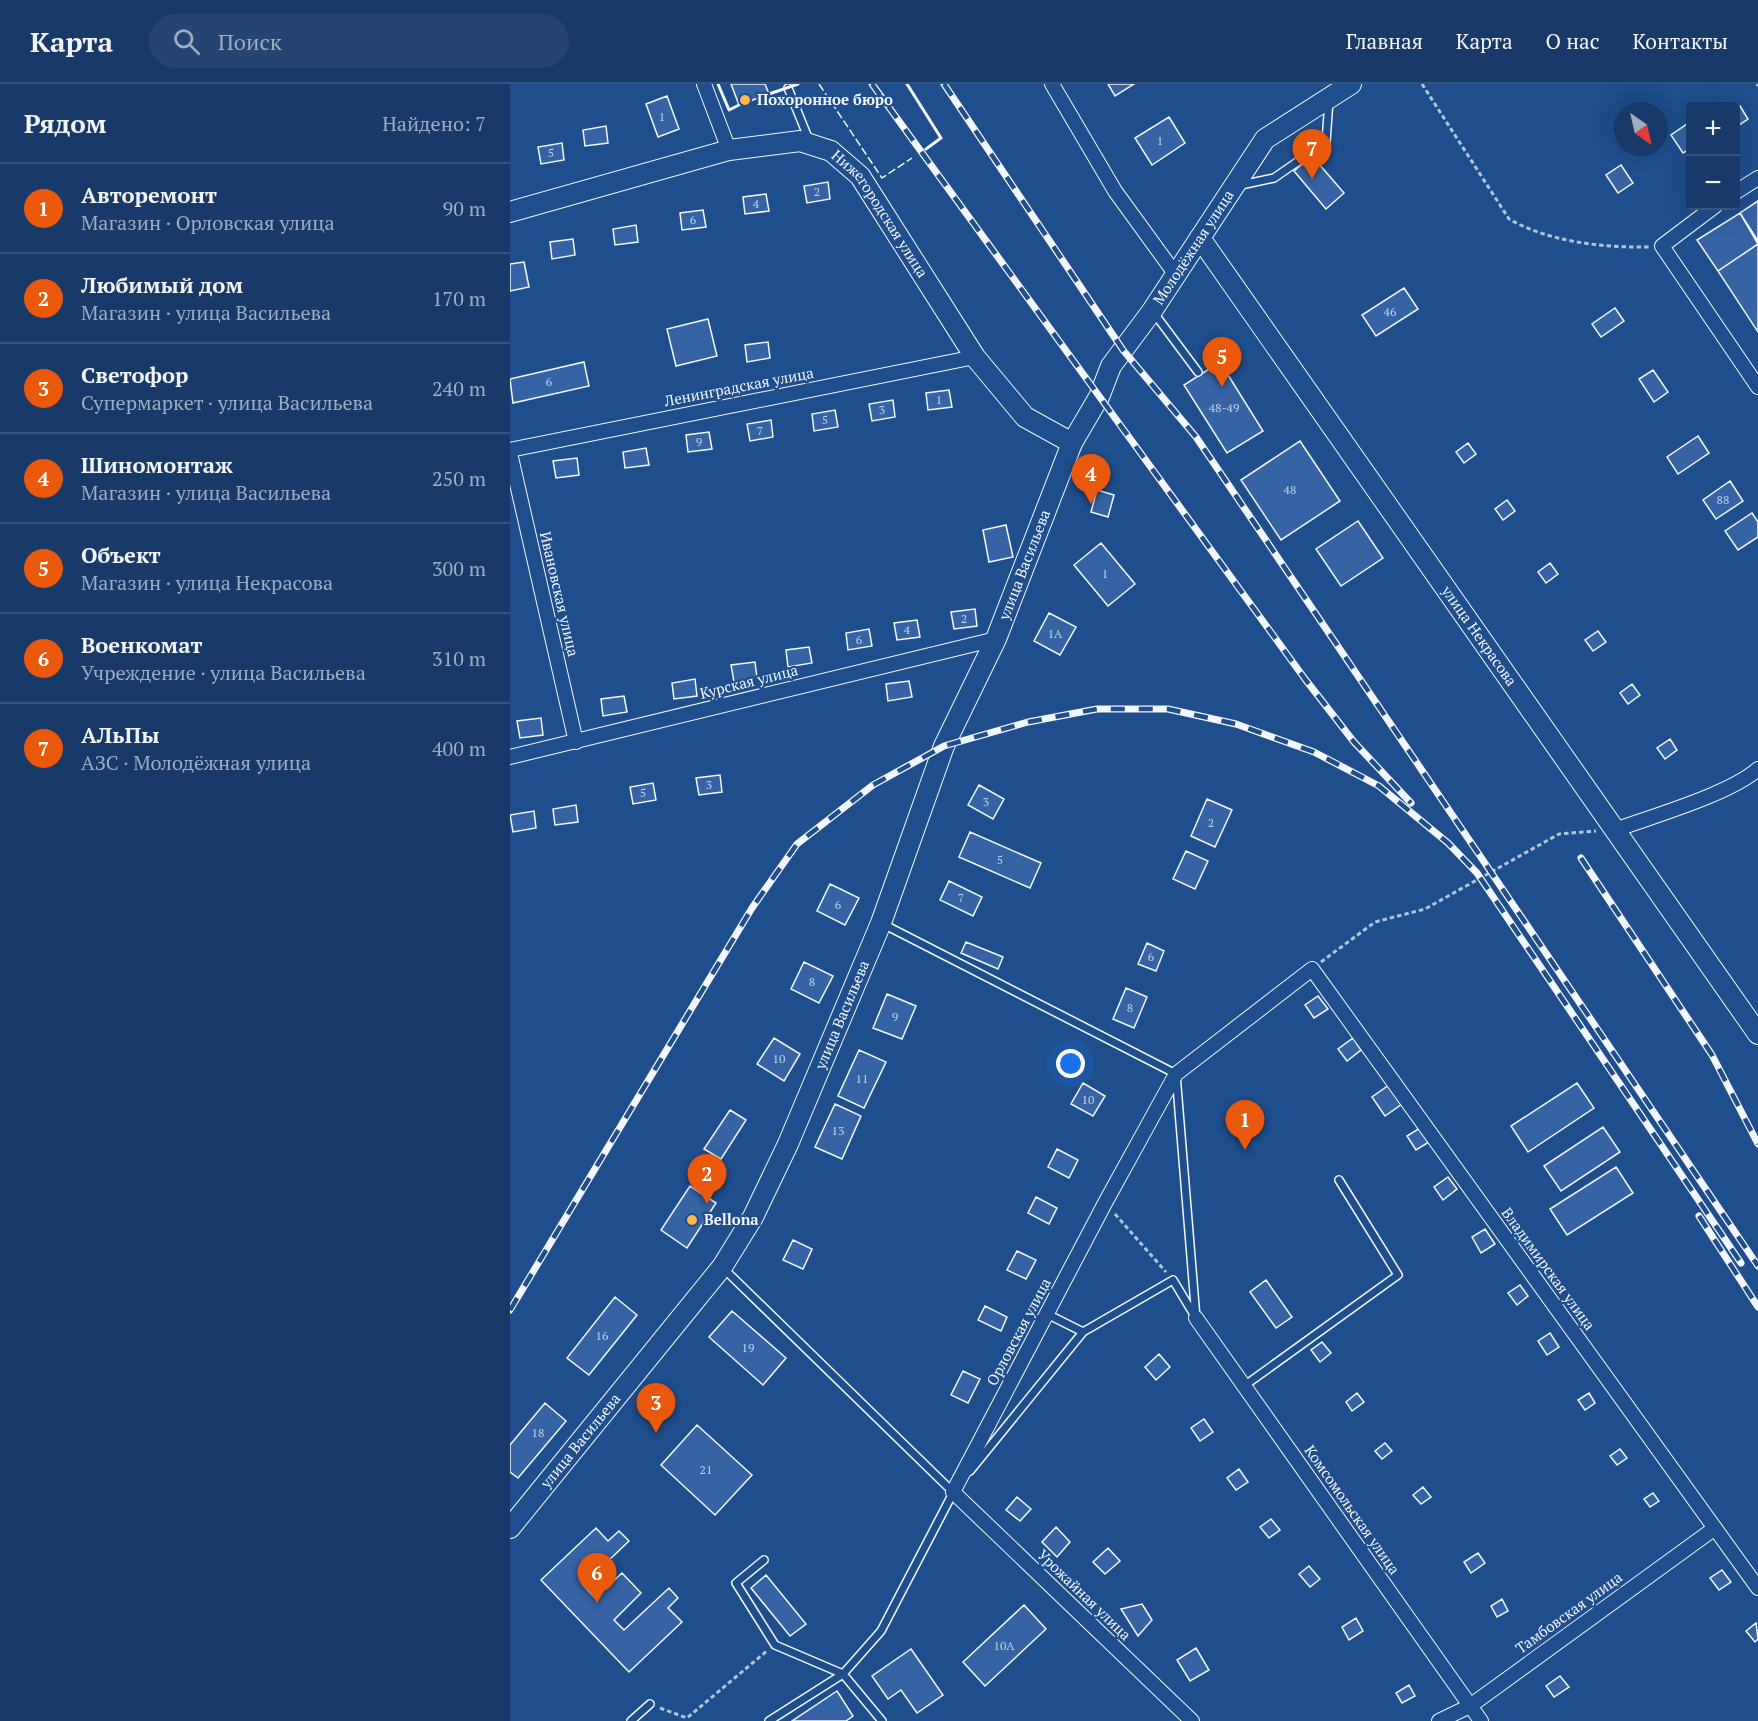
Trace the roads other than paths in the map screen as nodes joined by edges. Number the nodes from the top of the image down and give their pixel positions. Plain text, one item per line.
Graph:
1 (704, 84) edge
2 (1052, 84) edge
3 (1351, 84) edge
4 (788, 88) dead end
5 (1329, 98) junction
6 (811, 145) junction
7 (729, 150) junction
8 (1758, 178) edge
9 (1233, 187) junction
10 (1740, 189) edge
11 (1709, 210) edge
12 (510, 212) edge
13 (1200, 238) junction
14 (1176, 275) junction
15 (1152, 311) junction
16 (975, 357) junction
17 (1198, 372) dead end
18 (1758, 387) edge
19 (1072, 443) junction
20 (510, 452) edge
21 (996, 639) junction
22 (576, 742) junction
23 (510, 757) edge
24 (1758, 769) edge
25 (1615, 830) junction
26 (881, 923) junction
27 (1312, 969) joint
28 (1758, 1034) edge
29 (1176, 1074) junction
30 (1339, 1180) dead end
31 (722, 1267) junction
32 (1047, 1314) junction
33 (1196, 1318) junction
34 (1083, 1332) junction
35 (1244, 1386) junction
36 (953, 1492) junction
37 (510, 1528) edge
38 (1715, 1528) junction
39 (764, 1560) dead end
40 (1758, 1588) edge
41 (843, 1674) junction
42 (650, 1704) road end
43 (1470, 1706) junction
44 (631, 1721) edge
45 (770, 1721) edge
46 (882, 1721) edge
47 (1192, 1721) edge
48 (1439, 1721) edge
49 (1481, 1721) edge

1 - 7 street
2 - 14 street
3 - 5 street, Молодёжная улица
4 - 6 lane
5 - 9 street, Молодёжная улица
5 - 9 lane
6 - 7 street, Нижегородская улица
6 - 16 street, Нижегородская улица
7 - 12 street, Нижегородская улица
8 - 10 street
9 - 13 street, Молодёжная улица
11 - 18 street
13 - 14 street, Молодёжная улица
13 - 25 street, улица Некрасова
14 - 15 street, Молодёжная улица
15 - 17 lane
15 - 19 street, Молодёжная улица
16 - 19 street, Нижегородская улица
16 - 20 street, Ленинградская улица
19 - 21 street, улица Васильева
20 - 22 street, Ивановская улица
21 - 22 street, Курская улица
21 - 26 street, улица Васильева
22 - 23 street, Курская улица
24 - 25 street
25 - 28 street, улица Некрасова
26 - 29 lane
26 - 31 street, улица Васильева
27 - 29 street, Орловская улица
27 - 38 street, Владимирская улица
29 - 32 street, Орловская улица
29 - 33 lane
30 - 35 lane
31 - 36 lane
31 - 37 street, улица Васильева
32 - 34 lane
32 - 36 street, Орловская улица
33 - 34 lane
33 - 35 street, Комсомольская улица
34 - 36 lane
35 - 43 street, Комсомольская улица
36 - 41 lane, Орловская улица
36 - 47 street, Урожайная улица
38 - 40 street, Владимирская улица
38 - 43 street, Тамбовская улица
39 - 41 lane
41 - 45 lane, Орловская улица
41 - 46 lane
42 - 44 lane
43 - 48 street, Тамбовская улица
43 - 49 street, Комсомольская улица

